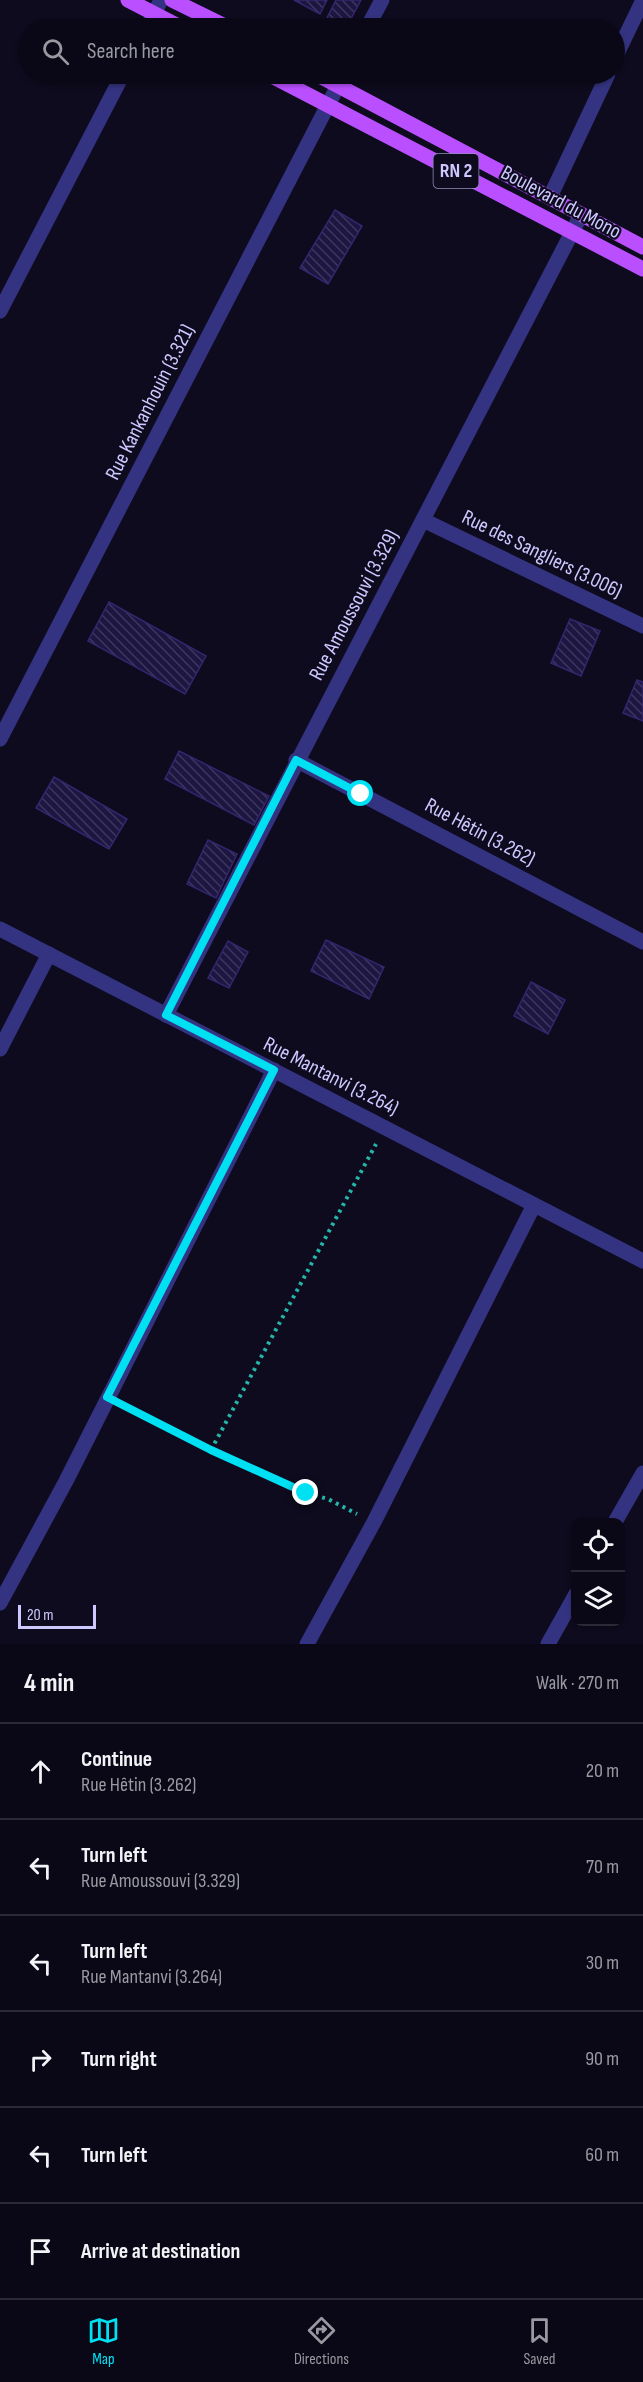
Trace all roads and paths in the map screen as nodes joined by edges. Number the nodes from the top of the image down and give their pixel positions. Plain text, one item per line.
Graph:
1 (128, 0) edge
2 (161, 0) edge
3 (172, 0) edge
4 (382, 0) edge
5 (643, 0) edge
6 (154, 14) junction
7 (152, 18) edge
8 (162, 18) edge
9 (209, 18) edge
10 (372, 18) edge
11 (625, 39) edge
12 (118, 84) edge
13 (288, 84) edge
14 (338, 84) edge
15 (349, 84) edge
16 (603, 84) edge
17 (328, 104) junction
18 (550, 197) junction
19 (581, 215) junction
20 (572, 231) junction
21 (643, 247) edge
22 (643, 269) edge
23 (0, 311) edge
24 (423, 520) junction
25 (643, 626) edge
26 (0, 739) edge
27 (296, 760) junction
28 (0, 929) edge
29 (643, 942) edge
30 (49, 954) junction
31 (166, 1015) junction
32 (0, 1049) edge
33 (274, 1070) junction
34 (385, 1128) junction
35 (534, 1205) junction
36 (643, 1261) edge
37 (107, 1397) junction
38 (211, 1450) junction
39 (643, 1473) edge
40 (617, 1518) edge
41 (374, 1522) junction
42 (0, 1603) edge
43 (571, 1603) edge
44 (307, 1644) edge
45 (548, 1644) edge

1 - 6 main road
2 - 6 street
3 - 9 main road
4 - 10 street
5 - 11 street
6 - 7 street
6 - 8 main road
12 - 23 street
13 - 17 main road, Boulevard du Mono / RN 2
14 - 17 street, Rue Kankanhouin (3.321)
15 - 18 main road, Boulevard du Mono / RN 2
16 - 18 street
17 - 20 main road, Boulevard du Mono / RN 2
17 - 26 street, Rue Kankanhouin (3.321)
18 - 19 main road, Boulevard du Mono / RN 2
19 - 20 street, Rue Amoussouvi (3.329)
19 - 21 main road, Boulevard du Mono / RN 2
20 - 22 main road, Boulevard du Mono / RN 2
20 - 24 street, Rue Amoussouvi (3.329)
24 - 25 street, Rue des Sangliers (3.006)
24 - 27 street, Rue Amoussouvi (3.329)
27 - 29 street, Rue Hêtin (3.262)
27 - 31 street, Rue Amoussouvi (3.329)
28 - 30 street, Rue Mantanvi (3.264)
30 - 31 street, Rue Mantanvi (3.264)
30 - 32 street
31 - 33 street, Rue Mantanvi (3.264)
33 - 34 street, Rue Mantanvi (3.264)
33 - 37 street
34 - 35 street, Rue Mantanvi (3.264)
34 - 38 path
35 - 36 street, Rue Mantanvi (3.264)
35 - 41 street
37 - 38 path
37 - 42 street
38 - 41 path
39 - 40 street
41 - 44 street
43 - 45 street

